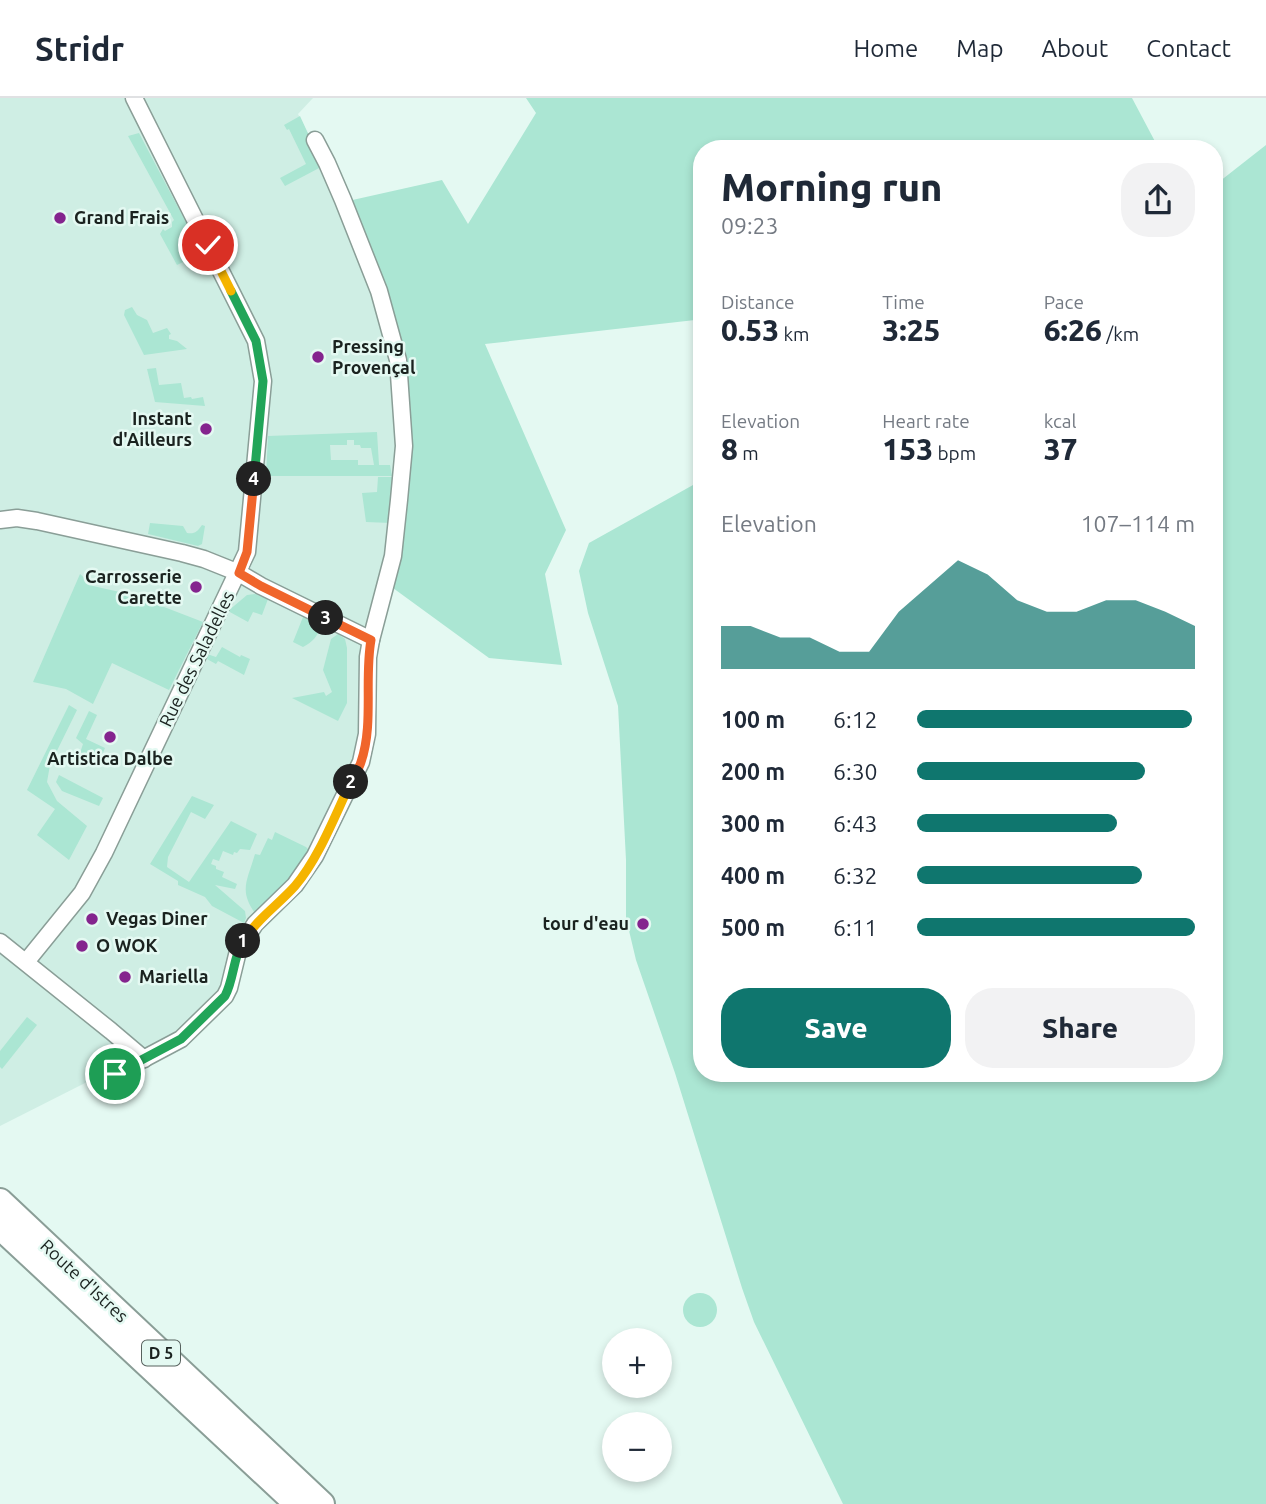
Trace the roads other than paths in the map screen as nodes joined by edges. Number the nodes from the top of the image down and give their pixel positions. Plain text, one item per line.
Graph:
1 (134, 98) edge
2 (315, 140) dead end
3 (0, 520) edge
4 (239, 573) junction
5 (371, 640) junction
6 (0, 942) edge
7 (26, 962) junction
8 (144, 1059) junction
9 (115, 1074) dead end
10 (0, 1201) edge
11 (0, 1227) edge
12 (297, 1504) edge
13 (322, 1504) edge

1 - 4 street, Rue des Saladelles
2 - 5 street
3 - 4 street
4 - 5 street
4 - 7 street, Rue des Saladelles
5 - 8 street
6 - 7 street
7 - 8 street
8 - 9 street
10 - 13 main road, Route d'Istres / D 5
11 - 12 main road, Route d'Istres / D 5

